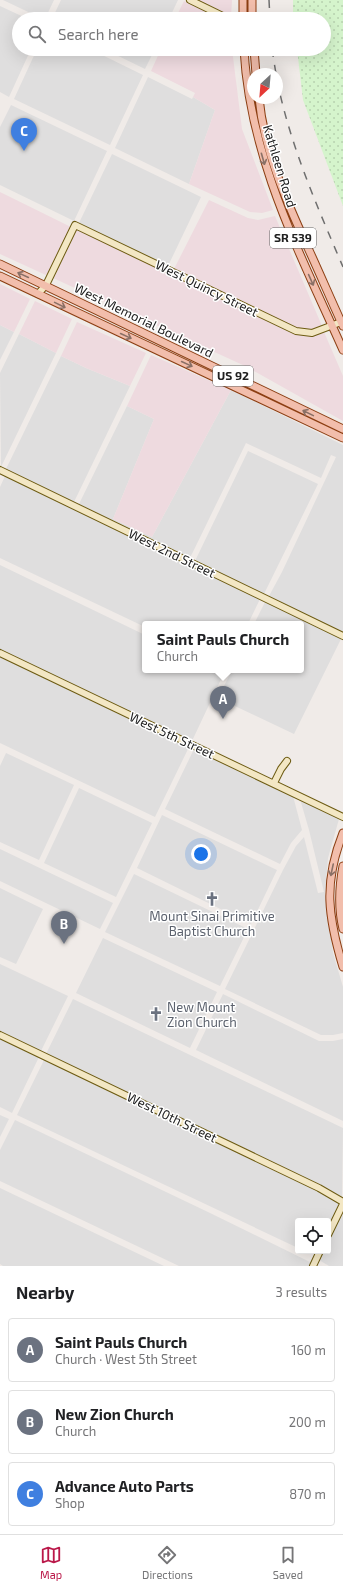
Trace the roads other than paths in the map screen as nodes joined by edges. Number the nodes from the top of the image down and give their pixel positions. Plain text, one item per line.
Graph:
1 (190, 0) edge
2 (243, 0) edge
3 (252, 0) edge
4 (215, 12) edge
5 (243, 12) edge
6 (252, 12) edge
7 (244, 56) edge
8 (255, 56) edge
9 (256, 68) edge
10 (260, 104) edge
11 (0, 264) edge
12 (0, 276) edge
13 (46, 285) junction
14 (38, 294) junction
15 (342, 324) edge
16 (332, 325) junction
17 (171, 346) junction
18 (151, 348) junction
19 (343, 350) edge
20 (343, 430) edge
21 (343, 438) edge
22 (0, 470) edge
23 (343, 636) edge
24 (0, 653) edge
25 (287, 760) dead end
26 (274, 783) junction
27 (343, 817) edge
28 (343, 833) edge
29 (343, 866) edge
30 (343, 929) edge
31 (343, 967) edge
32 (0, 1035) edge
33 (343, 1203) edge
34 (331, 1229) edge
35 (319, 1254) edge
36 (313, 1266) edge

1 - 4 street
2 - 5 main road
3 - 6 main road
7 -> 16 main road, Kathleen Road / SR 539
8 - 9 main road
10 - 15 main road, Kathleen Road / SR 539
13 -> 11 main road, West Memorial Boulevard / US 92
12 - 14 main road, West Memorial Boulevard / US 92
13 - 14 street
13 - 16 street, West Quincy Street
13 - 17 main road, West Memorial Boulevard / US 92
14 -> 18 main road, West Memorial Boulevard / US 92
15 - 16 street, West Quincy Street
16 - 19 main road, Kathleen Road / SR 539
17 - 18 main road
20 -> 17 main road, West Memorial Boulevard / US 92
18 -> 21 main road, West Memorial Boulevard / US 92
22 - 23 street, West 2nd Street
24 - 26 street, West 5th Street
25 - 26 street
26 - 27 street, West 5th Street
28 -> 31 main road
29 - 30 main road
32 - 33 street, West 10th Street
33 - 34 street
35 - 36 street

